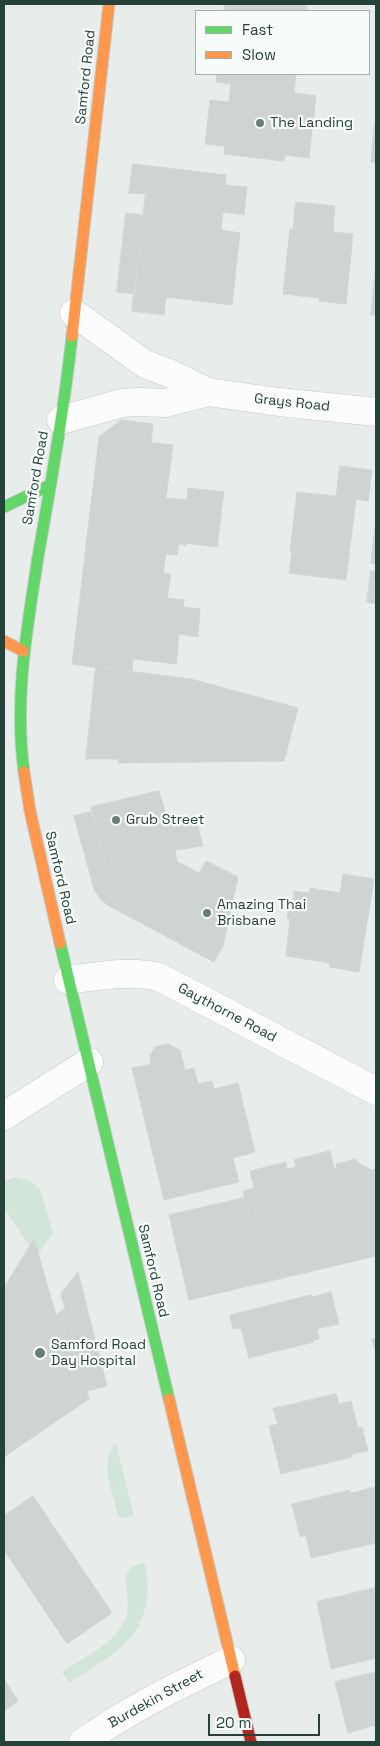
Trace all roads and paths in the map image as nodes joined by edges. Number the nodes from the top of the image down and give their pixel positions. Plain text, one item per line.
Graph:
1 (109, 4) edge
2 (74, 313) junction
3 (208, 392) junction
4 (376, 412) edge
5 (61, 420) junction
6 (50, 485) junction
7 (4, 508) edge
8 (4, 641) edge
9 (23, 651) junction
10 (68, 980) junction
11 (89, 1062) junction
12 (376, 1091) edge
13 (4, 1116) edge
14 (231, 1660) junction
15 (83, 1742) edge
16 (251, 1742) edge

1 - 2 main road, Samford Road
2 - 3 street, Grays Road
2 - 5 main road, Samford Road
3 - 4 street, Grays Road
3 - 5 street, Grays Road
5 - 6 main road, Samford Road
6 - 7 main road
6 - 9 main road, Samford Road
8 - 9 main road
9 - 10 main road, Samford Road
10 - 11 main road, Samford Road
10 - 12 street, Gaythorne Road
11 - 13 street
11 - 14 main road, Samford Road
14 - 15 street, Burdekin Street
14 - 16 main road, Samford Road

